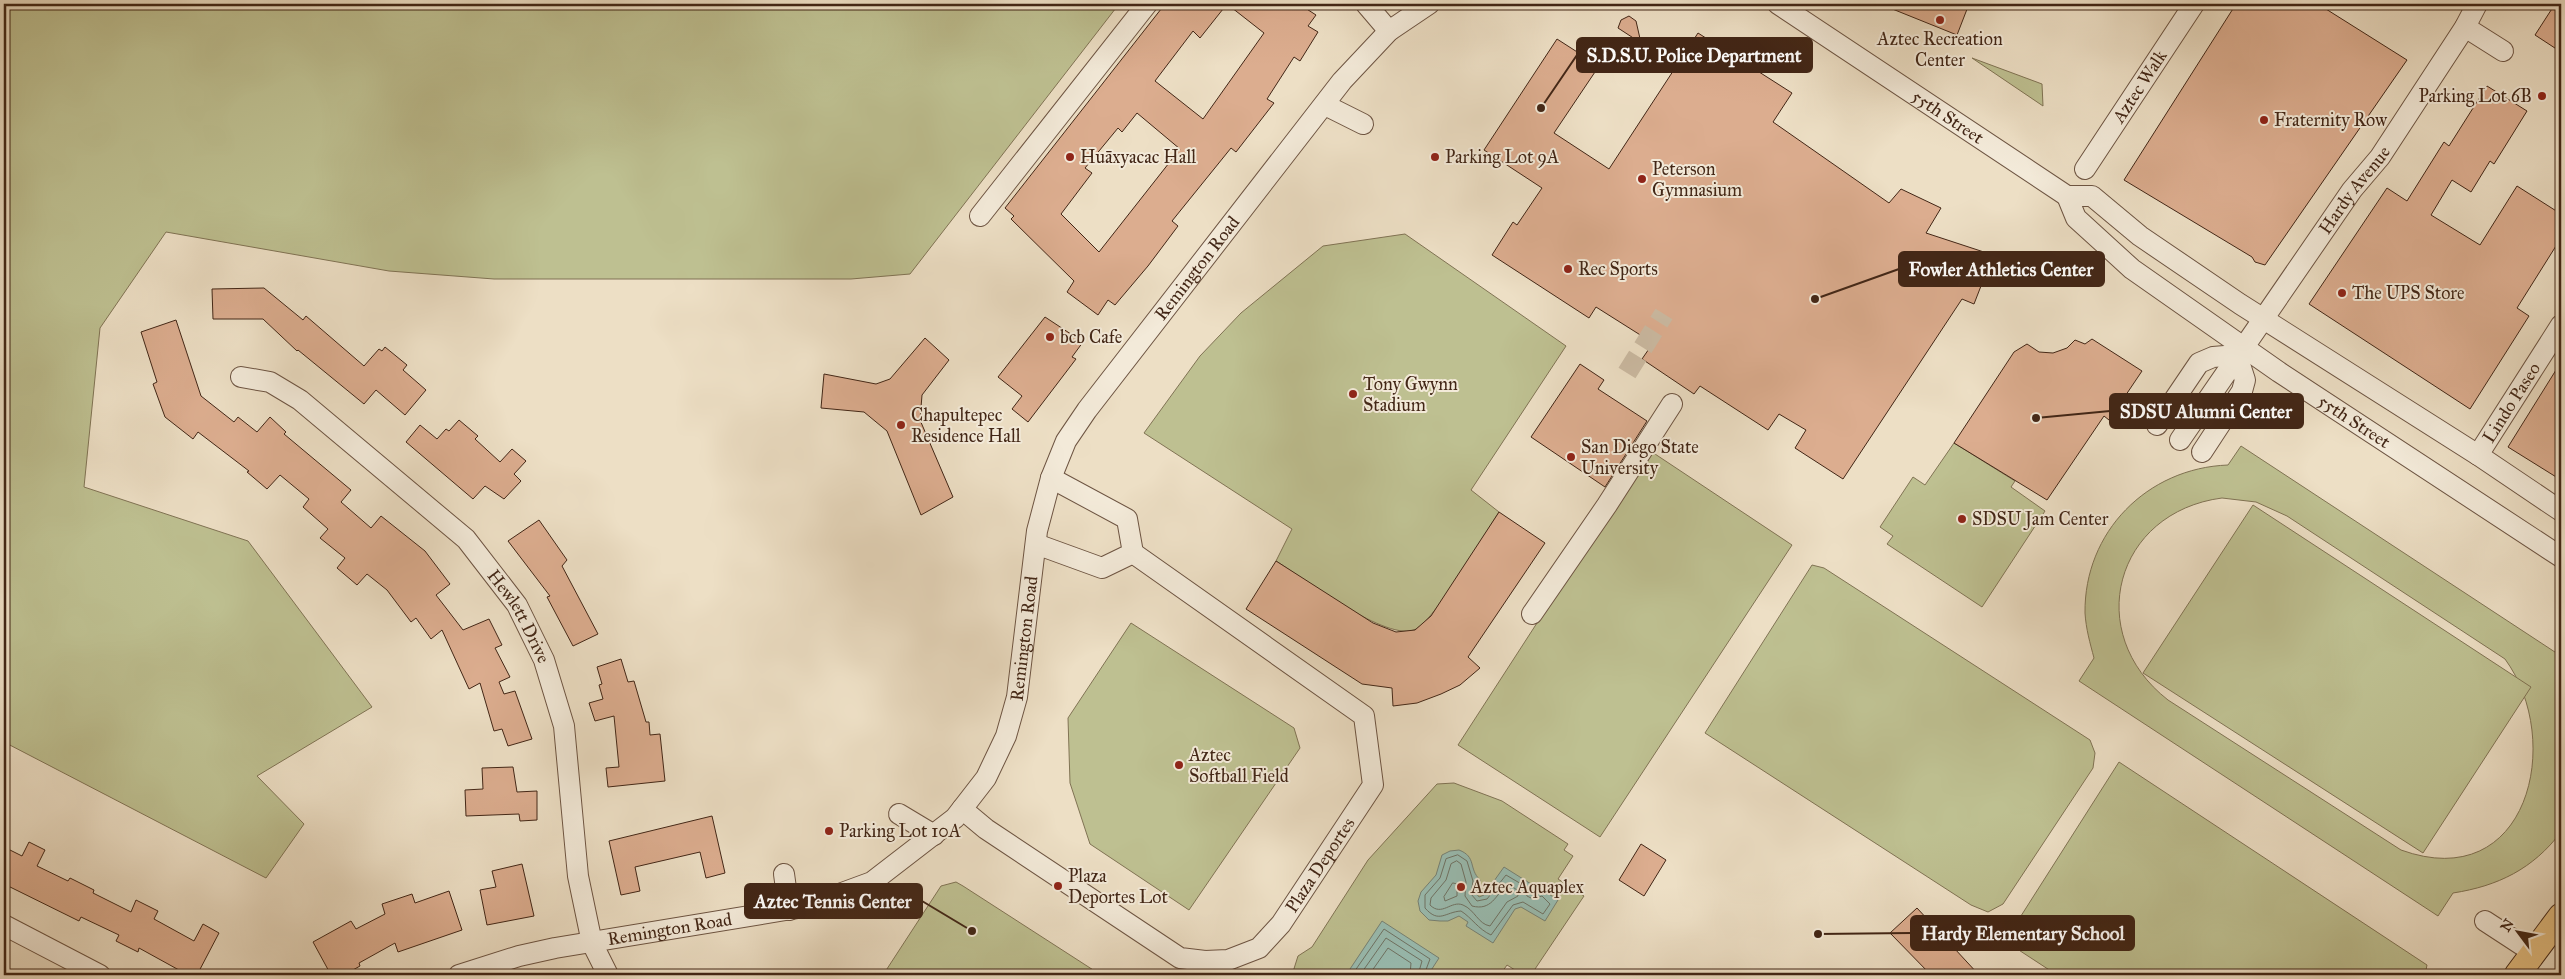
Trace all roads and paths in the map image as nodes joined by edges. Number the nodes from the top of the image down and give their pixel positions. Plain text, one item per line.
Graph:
1 (1148, 4) edge
2 (1366, 4) edge
3 (1429, 4) edge
4 (1778, 4) edge
5 (2194, 4) edge
6 (2477, 4) edge
7 (2465, 27) junction
8 (1389, 31) junction
9 (2503, 51) dead end
10 (1325, 105) junction
11 (1363, 124) dead end
12 (2085, 169) dead end
13 (2067, 196) junction
14 (980, 216) dead end
15 (2262, 319) junction
16 (2561, 325) edge
17 (2240, 352) junction
18 (241, 376) dead end
19 (1672, 404) dead end
20 (2158, 425) dead end
21 (2180, 440) dead end
22 (2202, 452) dead end
23 (2478, 455) junction
24 (1051, 478) junction
25 (2561, 511) edge
26 (1036, 544) junction
27 (1133, 553) junction
28 (2561, 557) edge
29 (1532, 614) dead end
30 (962, 809) junction
31 (899, 814) dead end
32 (934, 835) junction
33 (784, 874) dead end
34 (790, 910) junction
35 (2561, 916) edge
36 (2485, 921) dead end
37 (4, 924) edge
38 (592, 943) junction
39 (2534, 953) junction
40 (100, 975) edge
41 (459, 975) edge
42 (608, 975) edge
43 (2517, 975) edge

1 - 14 street
2 - 8 street
3 - 8 street
4 - 13 street, 55th Street
5 - 12 street, Aztec Walk
6 - 7 street, Hardy Avenue
7 - 9 street
7 - 15 street, Hardy Avenue
8 - 10 street, Remington Road
10 - 11 street
10 - 24 street, Remington Road
13 - 15 street, 55th Street
13 - 17 street, 55th Street
15 - 17 street, Hardy Avenue
15 - 23 street, 55th Street
16 - 23 street, Lindo Paseo
17 - 20 street
17 - 21 street, Hardy Avenue
17 - 22 street
17 - 28 street, 55th Street
18 - 38 street, Hewlett Drive
19 - 29 street
23 - 25 street, 55th Street
24 - 26 street, Remington Road
24 - 27 street
26 - 27 street
26 - 30 street, Remington Road
27 - 30 street, Plaza Deportes
30 - 32 street, Remington Road
31 - 32 street
32 - 34 street, Remington Road
33 - 34 street
34 - 38 street, Remington Road
35 - 39 main road
36 - 39 street
37 - 40 street
38 - 41 street, Remington Road
38 - 42 street, Hewlett Drive
39 - 43 main road

